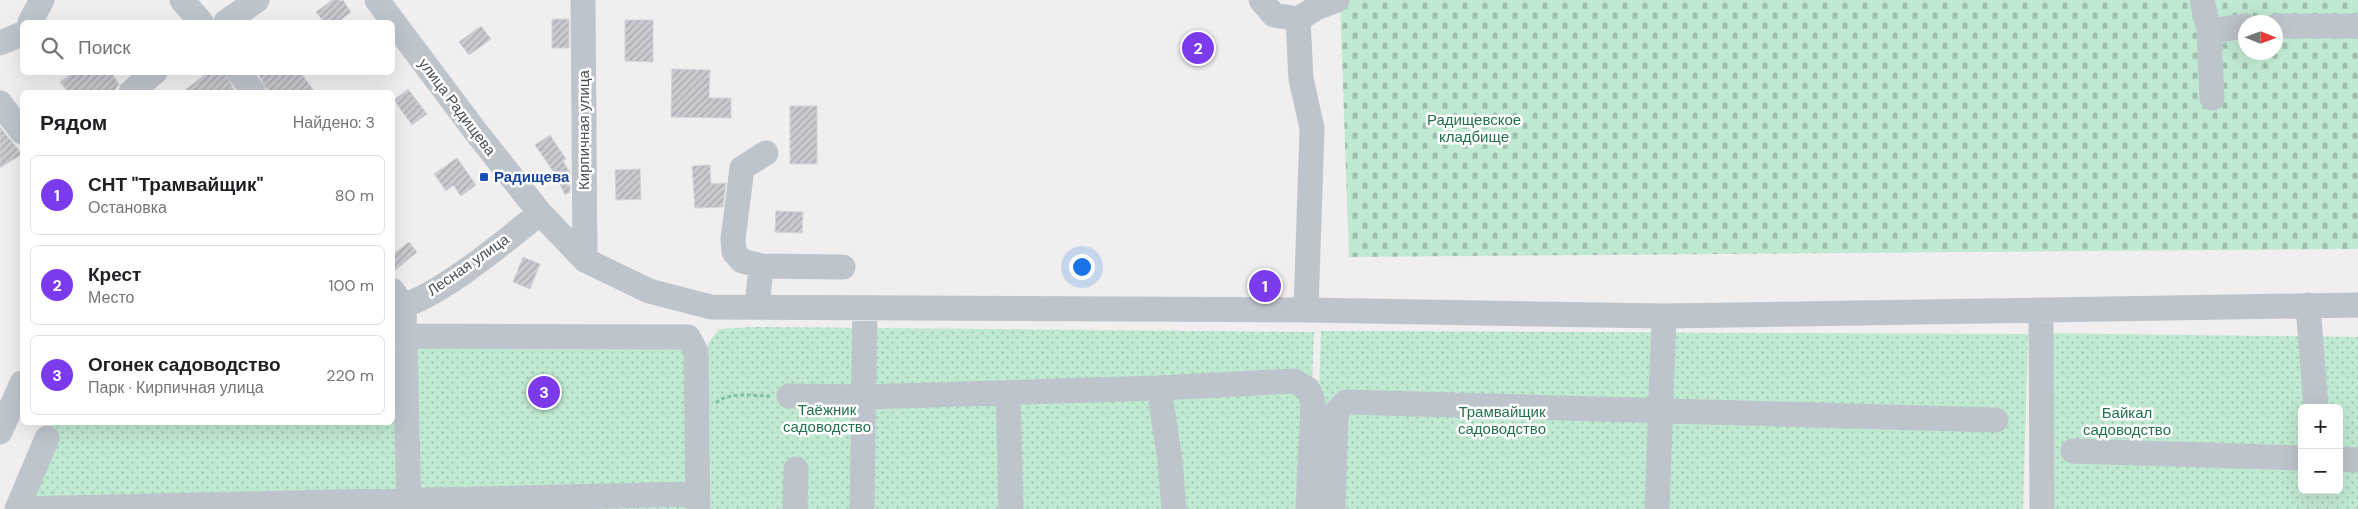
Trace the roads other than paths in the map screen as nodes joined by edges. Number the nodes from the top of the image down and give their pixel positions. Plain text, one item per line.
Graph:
1 (42, 0) edge
2 (182, 0) edge
3 (257, 0) edge
4 (583, 0) edge
5 (1261, 0) edge
6 (1337, 0) edge
7 (2202, 0) edge
8 (378, 1) edge
9 (31, 20) edge
10 (199, 20) edge
11 (229, 20) edge
12 (392, 20) edge
13 (1298, 20) junction
14 (395, 24) edge
15 (2283, 26) edge
16 (2358, 26) edge
17 (2238, 27) edge
18 (2209, 31) junction
19 (20, 35) edge
20 (0, 43) edge
21 (151, 75) edge
22 (241, 75) edge
23 (133, 90) edge
24 (252, 90) edge
25 (2212, 98) dead end
26 (0, 103) edge
27 (20, 129) edge
28 (766, 153) dead end
29 (540, 213) junction
30 (585, 260) junction
31 (761, 266) junction
32 (843, 267) dead end
33 (396, 302) edge
34 (2308, 305) junction
35 (2358, 305) edge
36 (757, 307) junction
37 (865, 308) junction
38 (1306, 310) junction
39 (2042, 310) junction
40 (1664, 316) junction
41 (399, 336) edge
42 (20, 387) edge
43 (1159, 388) junction
44 (1008, 393) junction
45 (788, 396) road end
46 (864, 397) junction
47 (2316, 404) edge
48 (1661, 412) junction
49 (1996, 420) dead end
50 (0, 432) edge
51 (47, 438) dead end
52 (2074, 451) dead end
53 (2298, 458) edge
54 (2343, 460) edge
55 (2358, 460) edge
56 (796, 469) dead end
57 (698, 502) edge
58 (410, 505) edge
59 (17, 509) edge
60 (795, 509) edge
61 (862, 509) edge
62 (1011, 509) edge
63 (1174, 509) edge
64 (1308, 509) edge
65 (1333, 509) edge
66 (1656, 509) edge
67 (2042, 509) edge

1 - 9 street
2 - 10 street
3 - 11 street
4 - 30 street, Кирпичная улица
5 - 13 street
6 - 13 street
7 - 18 street
8 - 12 street, улица Радищева
13 - 38 street
14 - 29 street, улица Радищева
15 - 16 street
17 - 18 street
18 - 25 street
19 - 20 street
21 - 23 street
22 - 24 street
26 - 27 street
28 - 31 street
29 - 30 street, улица Радищева
29 - 33 street, Лесная улица
30 - 36 street
31 - 32 street
31 - 36 street
33 - 41 street
34 - 35 street
34 - 39 street
34 - 47 street
36 - 37 street
37 - 38 street
37 - 46 street
38 - 40 street
39 - 40 street
39 - 67 street
40 - 48 street
41 - 57 street
41 - 58 street
42 - 50 street
43 - 44 street
43 - 63 street
43 - 64 street
44 - 46 street
44 - 62 street
45 - 46 street
46 - 61 street
48 - 49 street
48 - 65 street
48 - 66 street
51 - 59 street
52 - 53 street
54 - 55 street
56 - 60 street
57 - 58 street
58 - 59 street

